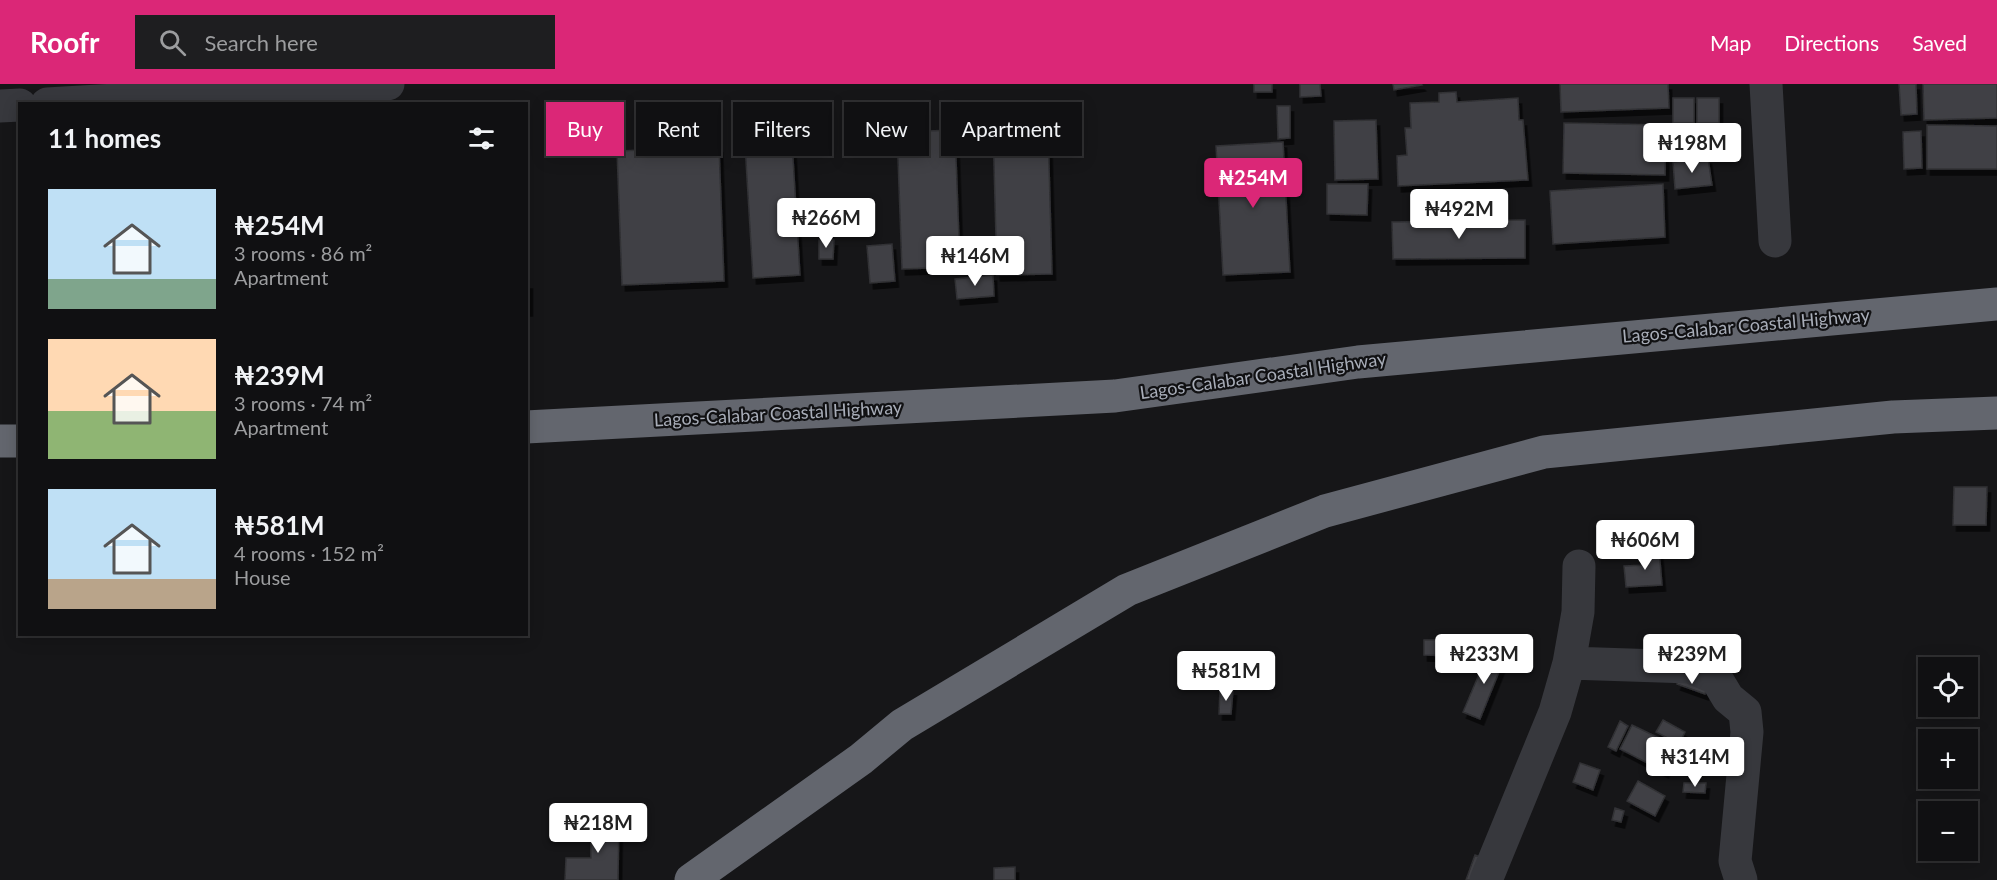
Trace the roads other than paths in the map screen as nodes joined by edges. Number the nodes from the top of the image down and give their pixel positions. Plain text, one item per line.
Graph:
1 (388, 84) edge
2 (1766, 84) edge
3 (81, 102) edge
4 (18, 105) edge
5 (0, 106) edge
6 (1774, 241) dead end
7 (1997, 304) edge
8 (1997, 413) edge
9 (528, 427) edge
10 (0, 441) edge
11 (18, 441) edge
12 (1579, 566) dead end
13 (1569, 663) junction
14 (691, 880) edge
15 (1486, 880) edge
16 (1742, 880) edge

1 - 3 street
2 - 6 street
4 - 5 street
7 - 9 highway, Lagos-Calabar Coastal Highway
8 - 14 highway
10 - 11 highway
12 - 13 street
13 - 15 street
13 - 16 street

